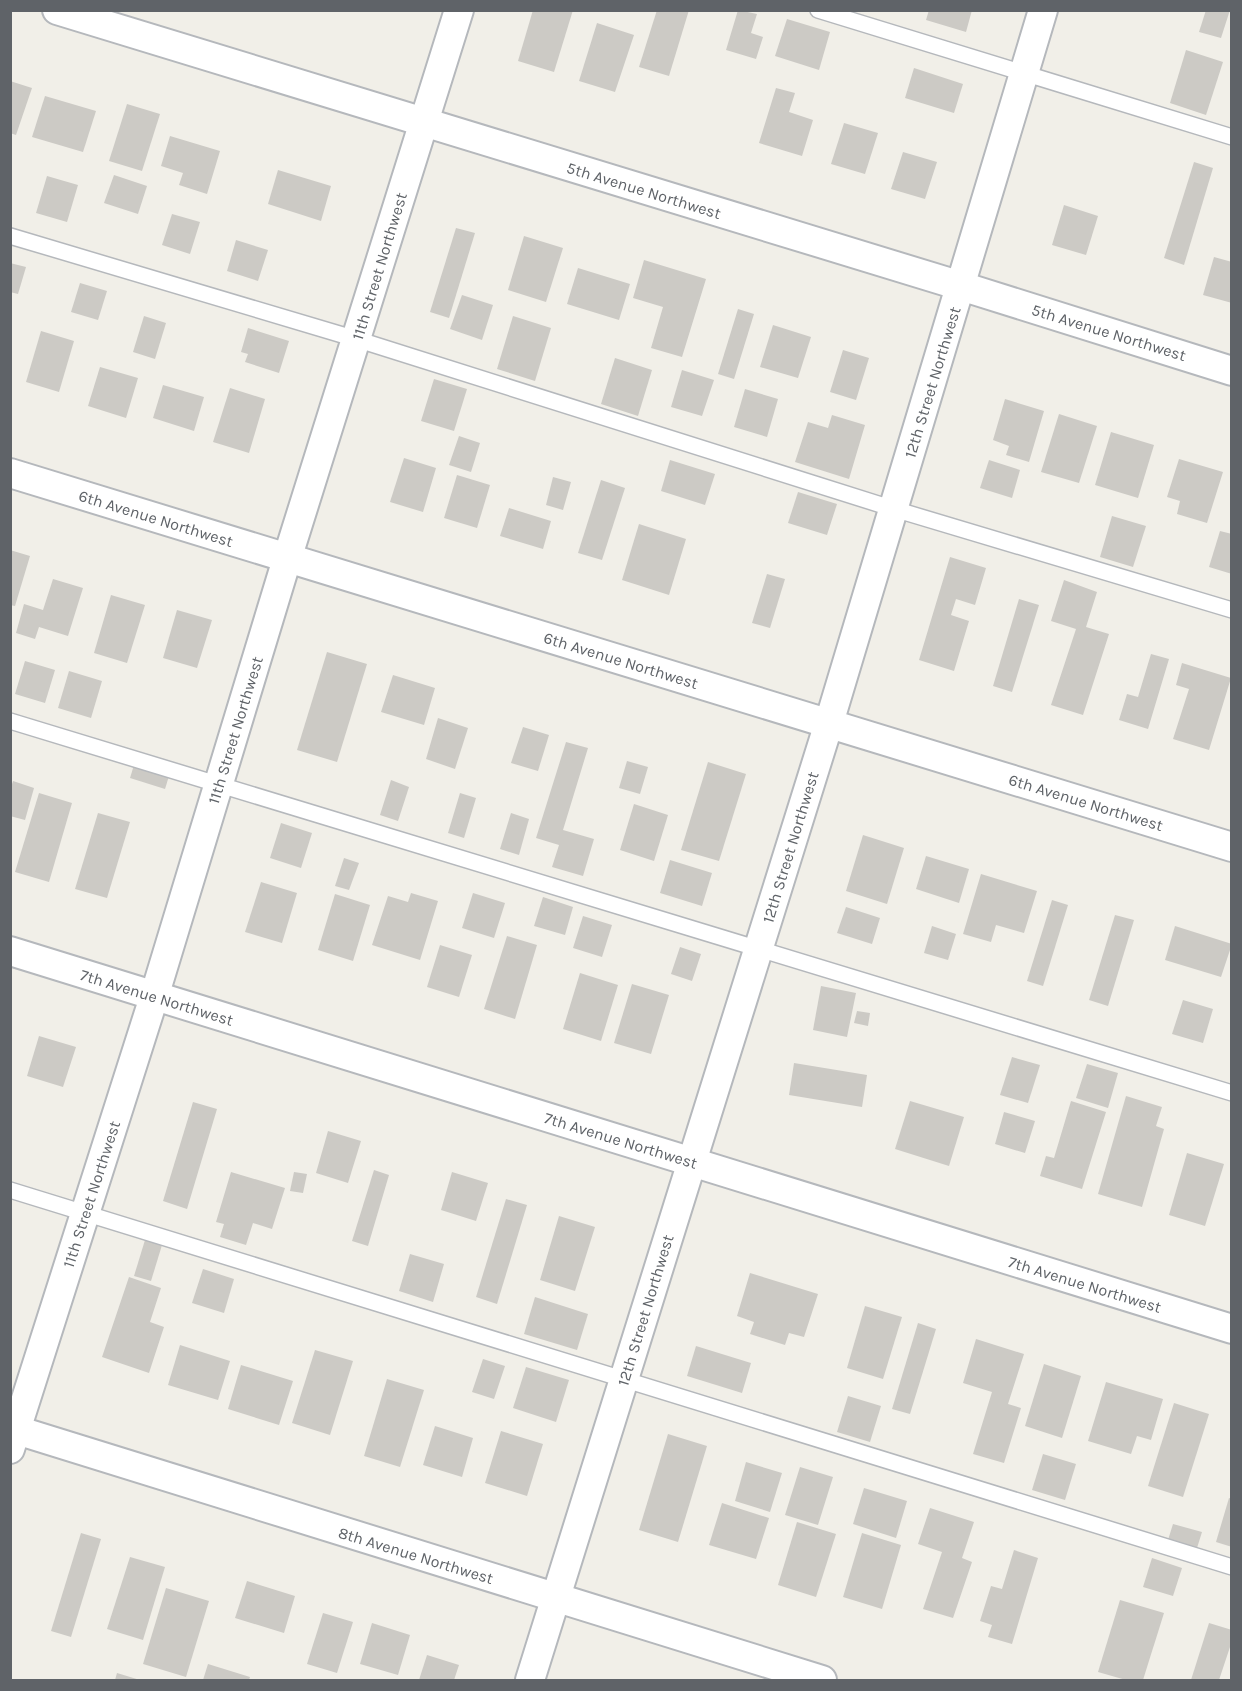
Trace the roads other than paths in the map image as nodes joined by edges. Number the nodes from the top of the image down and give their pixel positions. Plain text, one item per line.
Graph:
1 (57, 10) edge
2 (459, 10) edge
3 (818, 10) edge
4 (1043, 10) edge
5 (1024, 74) junction
6 (424, 123) junction
7 (1232, 137) edge
8 (10, 236) edge
9 (961, 286) junction
10 (356, 339) junction
11 (1232, 371) edge
12 (10, 473) edge
13 (894, 509) junction
14 (287, 559) junction
15 (1232, 610) edge
16 (10, 721) edge
17 (829, 723) junction
18 (219, 785) junction
19 (1232, 847) edge
20 (758, 950) junction
21 (10, 951) edge
22 (154, 997) junction
23 (1232, 1093) edge
24 (691, 1162) junction
25 (10, 1190) edge
26 (85, 1213) junction
27 (1232, 1329) edge
28 (624, 1379) junction
29 (13, 1436) edge
30 (1232, 1567) edge
31 (555, 1599) junction
32 (530, 1680) edge
33 (822, 1680) edge

1 - 6 street, 5th Avenue Northwest
2 - 6 street, 11th Street Northwest
3 - 5 lane
4 - 5 street, 12th Street Northwest
5 - 7 lane
5 - 9 street, 12th Street Northwest
6 - 9 street, 5th Avenue Northwest
6 - 10 street, 11th Street Northwest
8 - 10 lane
9 - 11 street, 5th Avenue Northwest
9 - 13 street, 12th Street Northwest
10 - 13 lane
10 - 14 street, 11th Street Northwest
12 - 14 street, 6th Avenue Northwest
13 - 15 lane
13 - 17 street, 12th Street Northwest
14 - 17 street, 6th Avenue Northwest
14 - 18 street, 11th Street Northwest
16 - 18 lane
17 - 19 street, 6th Avenue Northwest
17 - 20 street, 12th Street Northwest
18 - 20 lane
18 - 22 street, 11th Street Northwest
20 - 23 lane
20 - 24 street, 12th Street Northwest
21 - 22 street, 7th Avenue Northwest
22 - 24 street, 7th Avenue Northwest
22 - 26 street, 11th Street Northwest
24 - 27 street, 7th Avenue Northwest
24 - 28 street, 12th Street Northwest
25 - 26 lane
26 - 28 lane
26 - 29 street, 11th Street Northwest
28 - 30 lane
28 - 31 street, 12th Street Northwest
29 - 31 street, 8th Avenue Northwest
31 - 32 street, 12th Street Northwest
31 - 33 street, 8th Avenue Northwest

